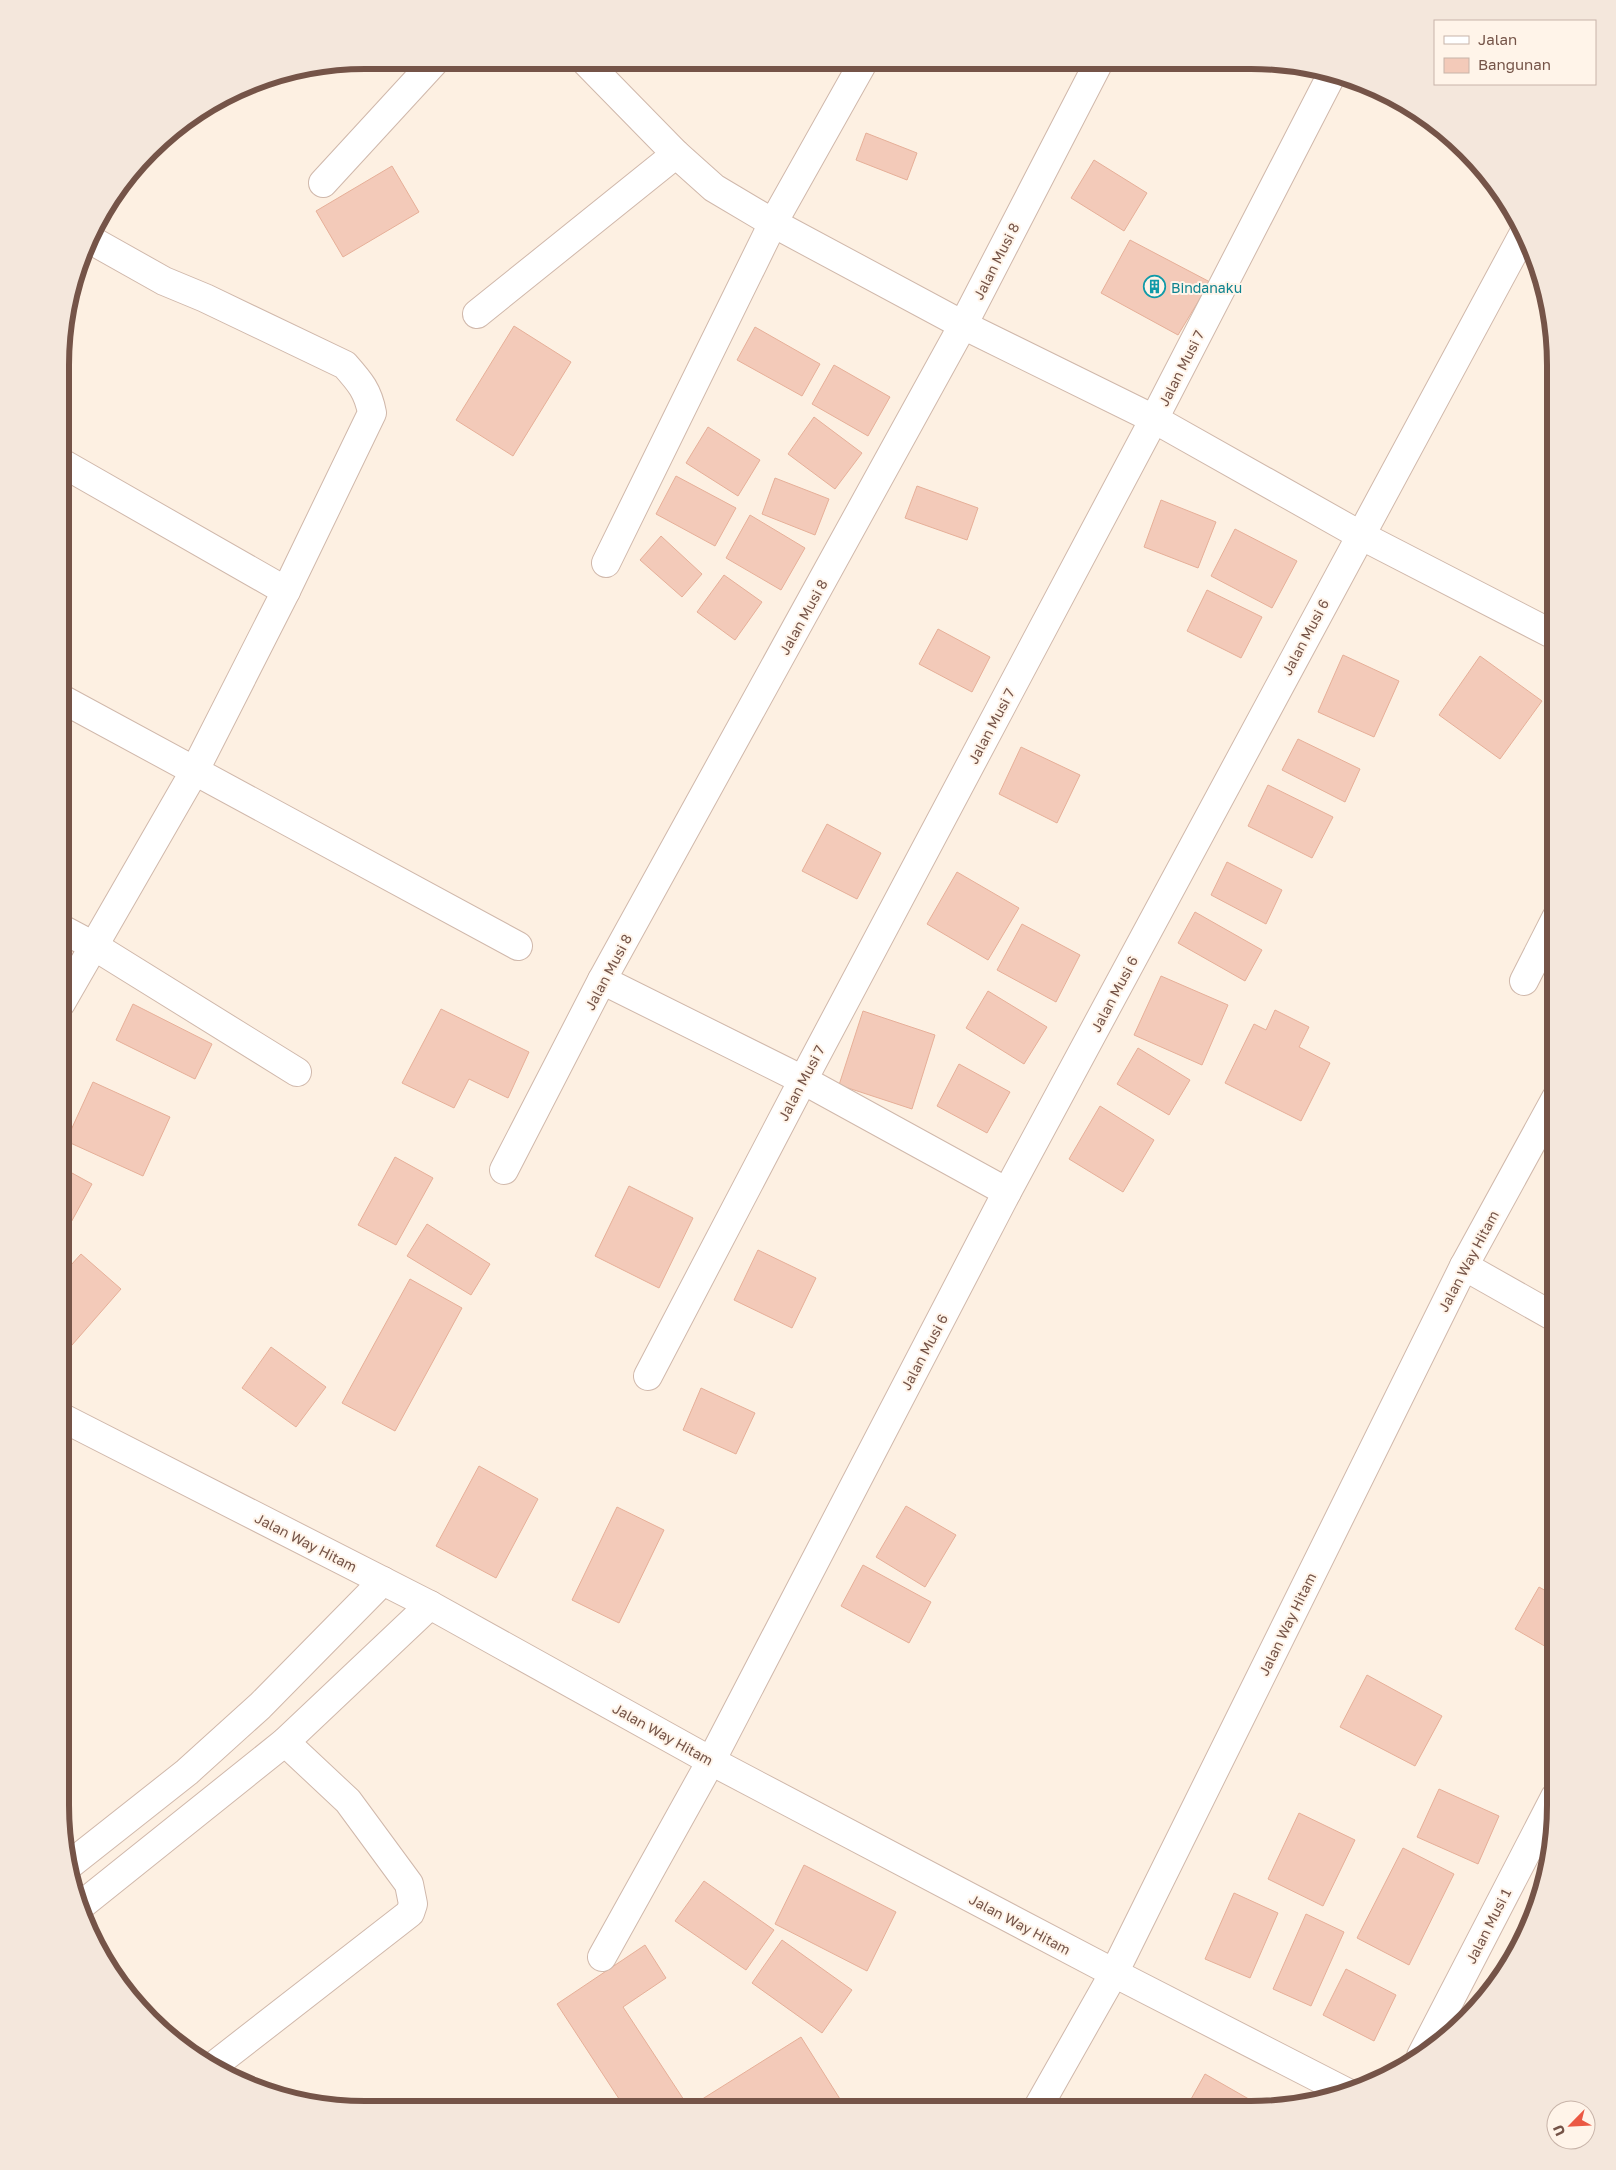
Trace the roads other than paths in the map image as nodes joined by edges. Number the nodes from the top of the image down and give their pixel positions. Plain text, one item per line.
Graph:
1 (428, 69) edge
2 (593, 69) edge
3 (860, 69) edge
4 (1094, 69) edge
5 (1329, 79) edge
6 (676, 154) junction
7 (323, 183) dead end
8 (773, 224) junction
9 (1520, 240) edge
10 (95, 242) edge
11 (477, 314) dead end
12 (963, 325) junction
13 (1154, 419) junction
14 (69, 467) edge
15 (1360, 536) junction
16 (606, 563) dead end
17 (286, 591) junction
18 (1547, 631) edge
19 (69, 703) edge
20 (194, 772) junction
21 (69, 934) edge
22 (1547, 936) edge
23 (94, 946) junction
24 (518, 946) dead end
25 (602, 980) junction
26 (1524, 981) dead end
27 (69, 989) edge
28 (297, 1072) dead end
29 (803, 1080) junction
30 (1547, 1114) edge
31 (504, 1170) dead end
32 (1007, 1192) junction
33 (1464, 1266) junction
34 (1547, 1313) edge
35 (648, 1376) dead end
36 (69, 1421) edge
37 (383, 1581) junction
38 (430, 1605) junction
39 (285, 1742) junction
40 (711, 1761) junction
41 (1547, 1812) edge
42 (74, 1861) edge
43 (85, 1903) edge
44 (602, 1957) dead end
45 (1114, 1973) junction
46 (1428, 2043) edge
47 (218, 2062) edge
48 (1339, 2088) edge
49 (1042, 2101) edge

1 - 7 street
2 - 6 street
3 - 8 street
4 - 12 street, Jalan Musi 8
5 - 13 street, Jalan Musi 7
6 - 8 street
6 - 11 street
8 - 12 street
8 - 16 street
9 - 15 street, Jalan Musi 6
10 - 17 street
12 - 13 street
12 - 25 street, Jalan Musi 8
13 - 15 street
13 - 29 street, Jalan Musi 7
14 - 17 street
15 - 18 street
15 - 32 street, Jalan Musi 6
17 - 20 street
19 - 20 street
20 - 23 street
20 - 24 street
21 - 23 street
22 - 26 street
23 - 27 street
23 - 28 street
25 - 29 street
25 - 31 street, Jalan Musi 8
29 - 32 street
29 - 35 street, Jalan Musi 7
30 - 33 street, Jalan Way Hitam
32 - 40 street, Jalan Musi 6
33 - 34 street
33 - 45 street, Jalan Way Hitam
36 - 37 street, Jalan Way Hitam
37 - 38 street, Jalan Way Hitam
37 - 42 street
38 - 39 street
38 - 40 street, Jalan Way Hitam
39 - 43 street
39 - 47 street
40 - 44 street, Jalan Musi 6
40 - 45 street, Jalan Way Hitam
41 - 46 street, Jalan Musi 1
45 - 48 street
45 - 49 street

